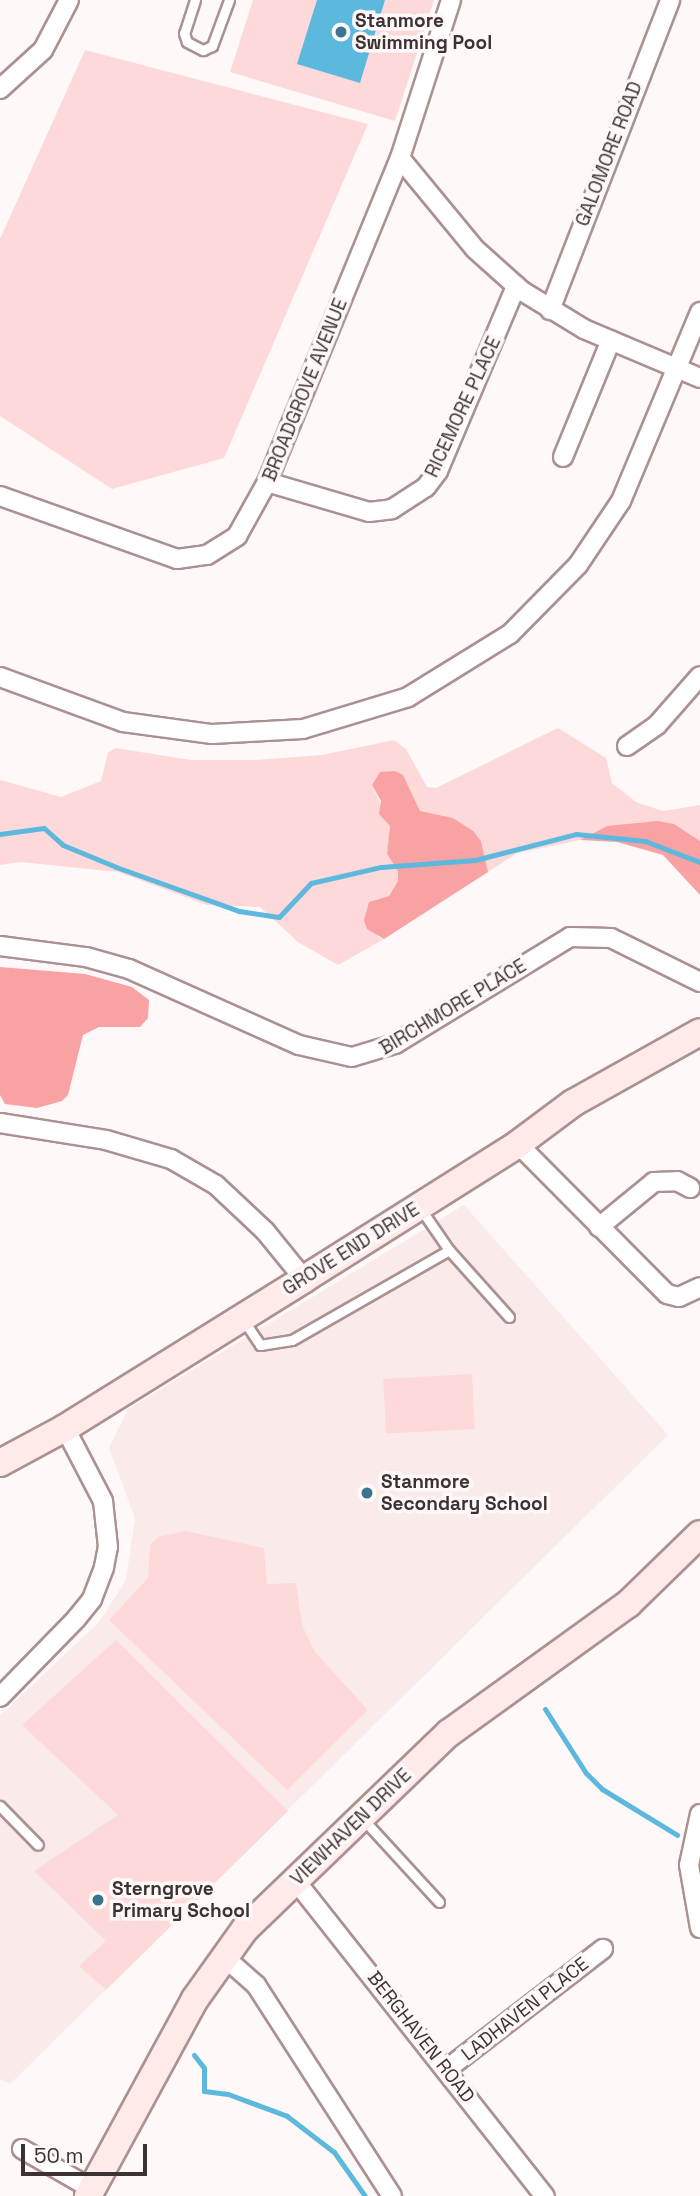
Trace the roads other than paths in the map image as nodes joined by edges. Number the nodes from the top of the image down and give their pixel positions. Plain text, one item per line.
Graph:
1 (69, 0) edge
2 (195, 0) edge
3 (229, 0) edge
4 (452, 0) edge
5 (670, 0) edge
6 (0, 89) edge
7 (400, 158) junction
8 (516, 286) junction
9 (550, 310) junction
10 (700, 312) edge
11 (611, 340) junction
12 (677, 368) junction
13 (700, 378) edge
14 (563, 457) dead end
15 (267, 482) junction
16 (0, 496) edge
17 (700, 676) edge
18 (0, 677) edge
19 (627, 746) dead end
20 (0, 946) edge
21 (700, 982) edge
22 (700, 1032) edge
23 (0, 1123) edge
24 (518, 1144) junction
25 (690, 1188) dead end
26 (419, 1207) junction
27 (599, 1227) junction
28 (449, 1250) junction
29 (304, 1279) junction
30 (700, 1287) edge
31 (509, 1317) dead end
32 (242, 1318) junction
33 (65, 1428) junction
34 (0, 1463) edge
35 (700, 1534) edge
36 (1, 1693) edge
37 (0, 1806) edge
38 (700, 1814) edge
39 (361, 1817) junction
40 (38, 1845) dead end
41 (295, 1880) junction
42 (439, 1902) dead end
43 (700, 1928) edge
44 (603, 1949) dead end
45 (223, 1956) junction
46 (447, 2069) junction
47 (22, 2149) dead end
48 (90, 2192) edge
49 (392, 2196) edge
50 (545, 2196) edge

1 - 6 street
2 - 3 lane
4 - 7 street, BROADGROVE AVENUE
5 - 9 street, GALOMORE ROAD
7 - 8 street
7 - 15 street, BROADGROVE AVENUE
8 - 9 street
8 - 15 street, RICEMORE PLACE
9 - 11 street
10 - 12 street
11 - 12 street
11 - 14 street
12 - 13 street
12 - 18 street
15 - 16 street, BROADGROVE AVENUE
17 - 19 street
20 - 21 street, BIRCHMORE PLACE
22 - 24 street, GROVE END DRIVE
23 - 29 street
24 - 26 street, GROVE END DRIVE
24 - 27 street
25 - 27 street
26 - 28 lane
26 - 29 street, GROVE END DRIVE
27 - 30 street
28 - 31 lane
28 - 32 lane
29 - 32 street, GROVE END DRIVE
32 - 33 street, GROVE END DRIVE
33 - 34 street, GROVE END DRIVE
33 - 36 street
35 - 39 street, VIEWHAVEN DRIVE
37 - 40 lane
38 - 43 street
39 - 41 street, VIEWHAVEN DRIVE
39 - 42 lane
41 - 45 street, VIEWHAVEN DRIVE
41 - 46 street, BERGHAVEN ROAD
44 - 46 street, LADHAVEN PLACE
45 - 48 street, VIEWHAVEN DRIVE
45 - 49 street
46 - 50 street, BERGHAVEN ROAD
47 - 48 street

